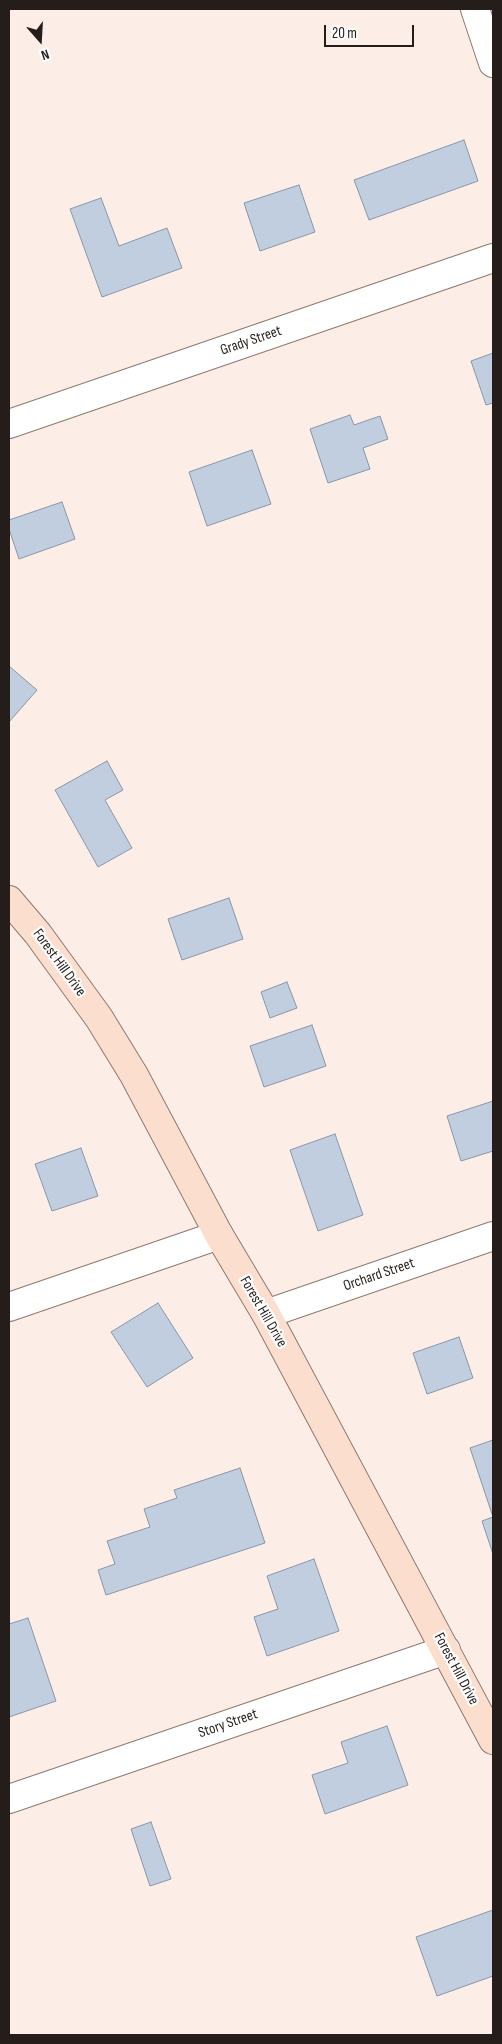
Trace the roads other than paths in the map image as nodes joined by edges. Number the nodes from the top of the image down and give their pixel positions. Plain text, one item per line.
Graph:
1 (474, 9) edge
2 (493, 63) edge
3 (493, 258) edge
4 (9, 424) edge
5 (9, 900) edge
6 (219, 1235) junction
7 (493, 1236) edge
8 (9, 1307) edge
9 (266, 1314) junction
10 (446, 1650) junction
11 (493, 1740) edge
12 (9, 1799) edge

1 - 2 street
3 - 4 street, Grady Street
5 - 6 street, Forest Hill Drive
6 - 8 street
6 - 9 street, Forest Hill Drive
7 - 9 street, Orchard Street
9 - 10 street, Forest Hill Drive
10 - 11 street, Forest Hill Drive
10 - 12 street, Story Street

